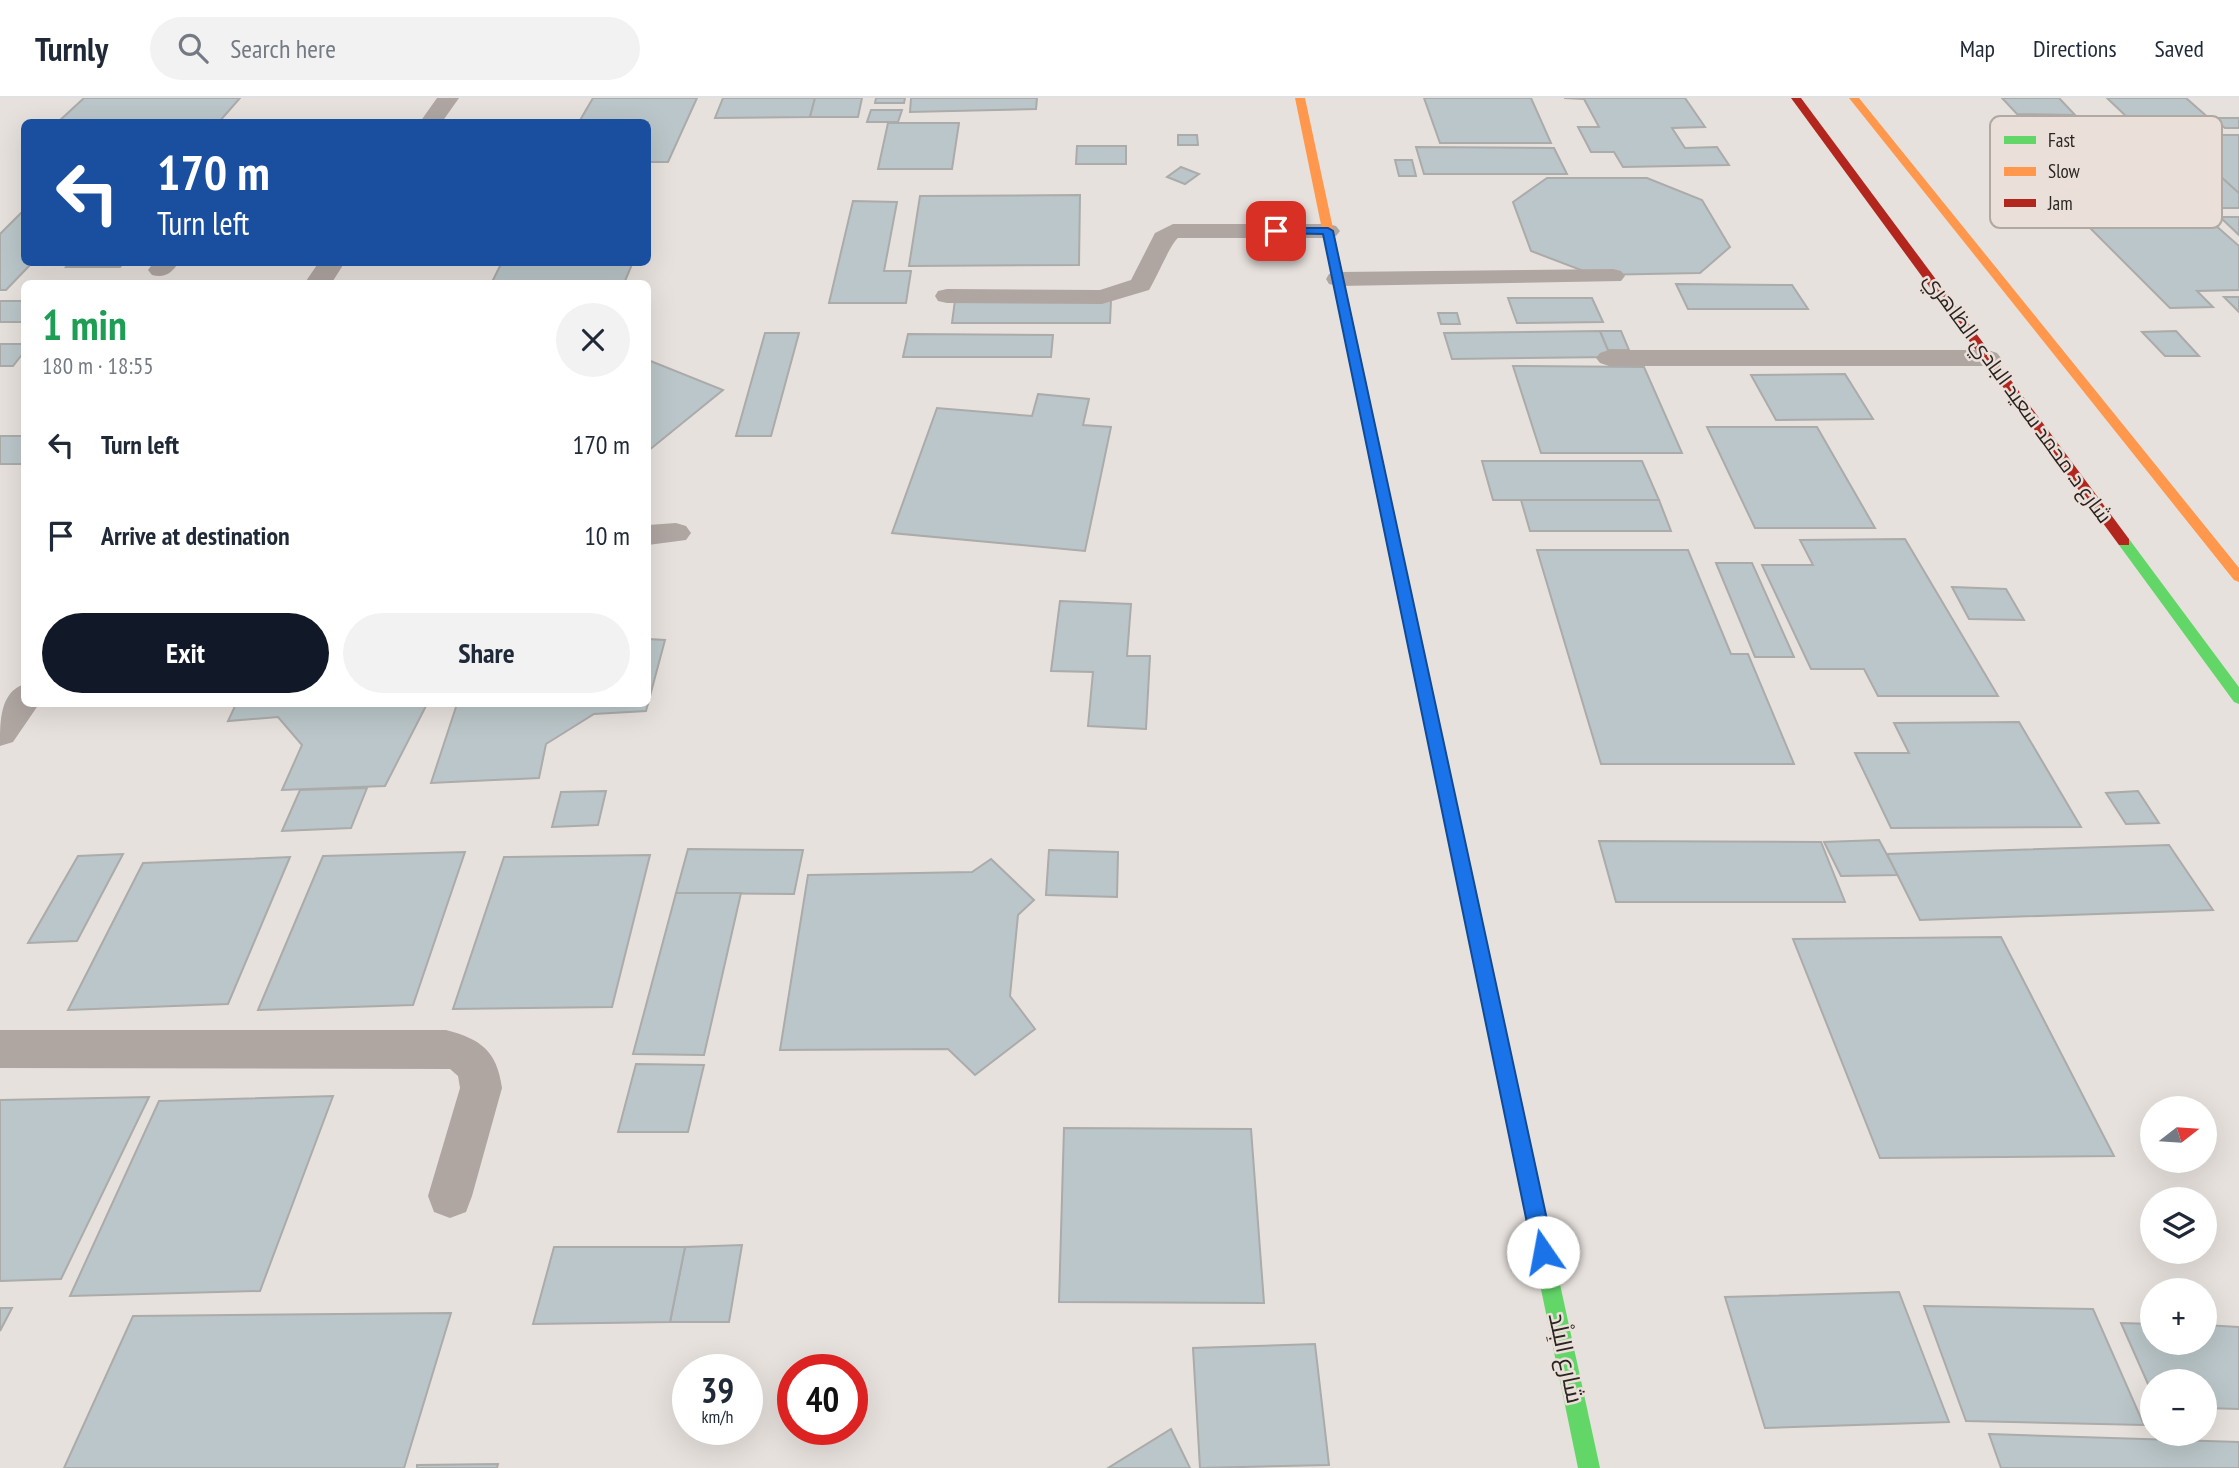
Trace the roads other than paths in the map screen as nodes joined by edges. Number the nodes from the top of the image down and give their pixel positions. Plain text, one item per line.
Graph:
1 (448, 98) edge
2 (1300, 98) edge
3 (1796, 98) edge
4 (1854, 98) edge
5 (433, 119) edge
6 (1328, 231) junction
7 (1613, 276) dead end
8 (1338, 279) junction
9 (947, 296) dead end
10 (1609, 358) dead end
11 (1988, 358) junction
12 (2239, 577) edge
13 (2239, 698) edge
14 (21, 702) edge
15 (0, 732) edge
16 (0, 1049) edge
17 (450, 1196) dead end
18 (1589, 1468) edge

1 - 5 street
2 - 6 street, شارع البِلْد
3 - 11 street, شارع د. محمد سعيد البادي الظاهري
4 - 12 street
6 - 8 street, شارع البِلْد
6 - 9 lane
7 - 8 lane
8 - 18 street, شارع البِلْد
10 - 11 lane
11 - 13 street, شارع د. محمد سعيد البادي الظاهري
14 - 15 street
16 - 17 lane

